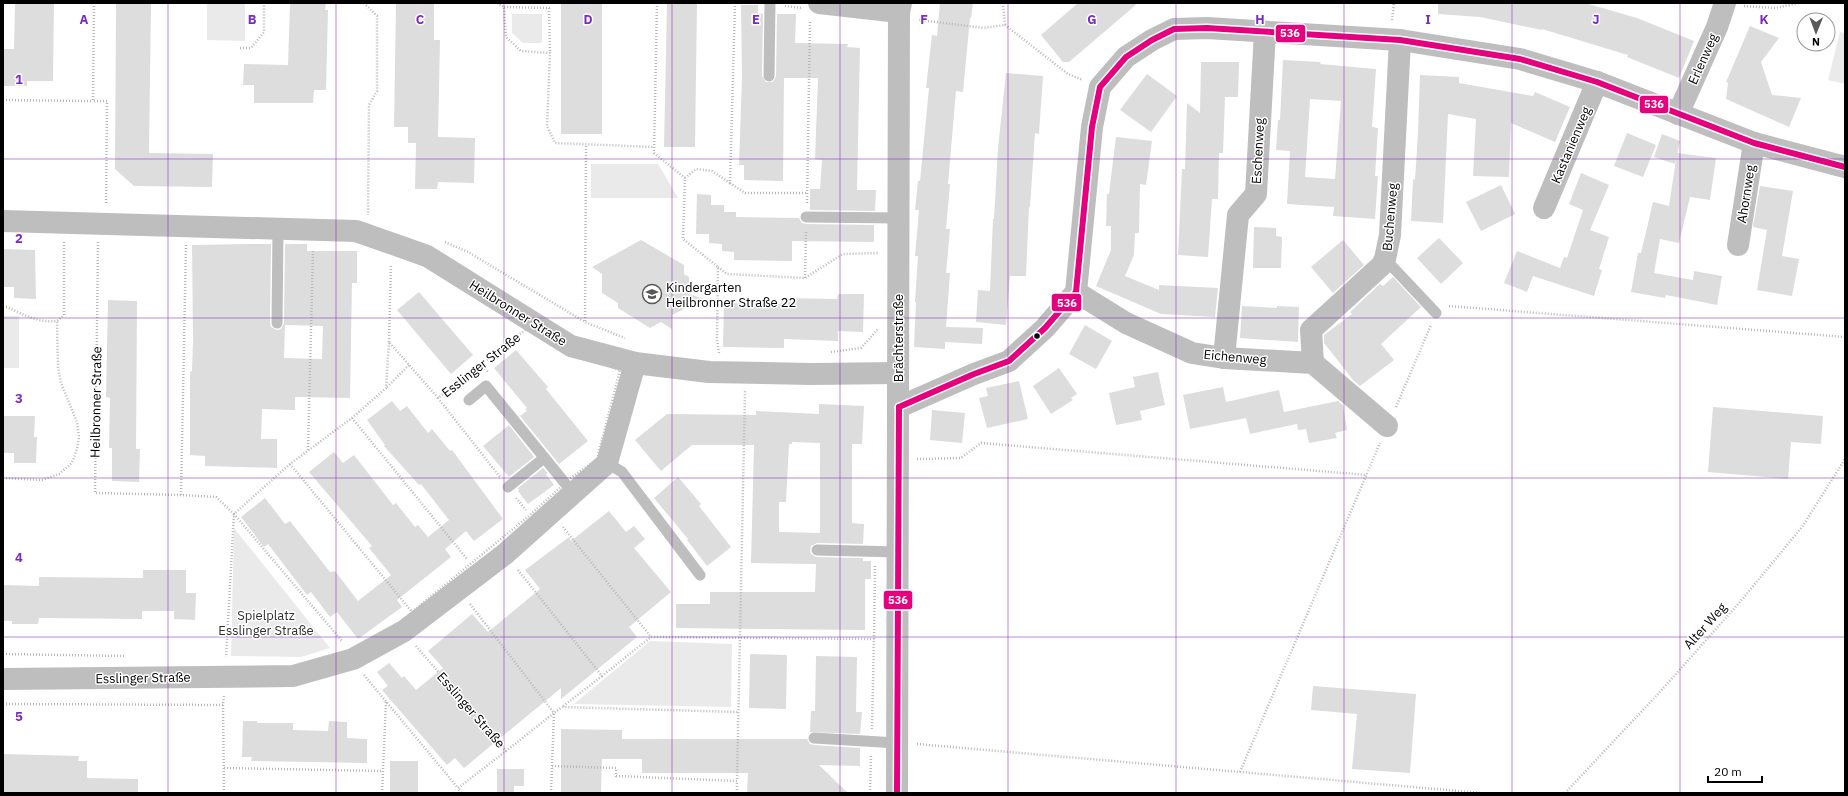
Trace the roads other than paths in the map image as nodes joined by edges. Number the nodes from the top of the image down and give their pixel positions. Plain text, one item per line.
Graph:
1 (770, 4) edge
2 (1733, 4) edge
3 (900, 7) edge
4 (810, 10) edge
5 (1265, 32) junction
6 (1400, 40) junction
7 (769, 76) dead end
8 (1598, 82) junction
9 (1678, 114) junction
10 (1754, 143) junction
11 (1845, 167) edge
12 (1544, 208) dead end
13 (806, 217) road end
14 (898, 218) junction
15 (3, 222) edge
16 (278, 229) junction
17 (1738, 245) dead end
18 (1385, 259) junction
19 (1076, 292) junction
20 (1436, 313) road end
21 (277, 323) dead end
22 (1224, 358) junction
23 (635, 363) junction
24 (1313, 363) junction
25 (898, 373) junction
26 (469, 400) dead end
27 (899, 407) junction
28 (1387, 426) road end
29 (544, 458) junction
30 (607, 463) junction
31 (508, 487) road end
32 (569, 488) junction
33 (817, 550) dead end
34 (898, 552) junction
35 (700, 576) dead end
36 (3, 679) edge
37 (814, 738) dead end
38 (897, 743) junction
39 (897, 793) edge

1 - 7 lane
2 - 9 street, Erlenweg
3 - 4 street
3 - 14 street, Brächterstraße
5 - 6 street
5 - 19 street
5 - 22 street, Eschenweg
6 - 8 street
6 - 18 street, Buchenweg
8 - 9 street
8 - 12 street, Kastanienweg
9 - 10 street
10 - 11 street
10 - 17 street, Ahornweg
13 - 14 lane
14 - 25 street, Brächterstraße
15 - 16 street, Heilbronner Straße
16 - 21 lane
16 - 23 street, Heilbronner Straße
18 - 20 lane
18 - 24 street, Buchenweg
19 - 22 street, Eichenweg
19 - 27 street
22 - 24 street, Eichenweg
23 - 25 street, Heilbronner Straße
23 - 30 street
24 - 28 street
25 - 27 street, Brächterstraße
26 - 29 lane
27 - 34 street, Brächterstraße
29 - 31 lane
29 - 32 lane
30 - 32 street, Esslinger Straße
30 - 35 lane
32 - 36 street, Esslinger Straße
33 - 34 lane
34 - 38 street, Brächterstraße
37 - 38 lane
38 - 39 street, Brächterstraße

